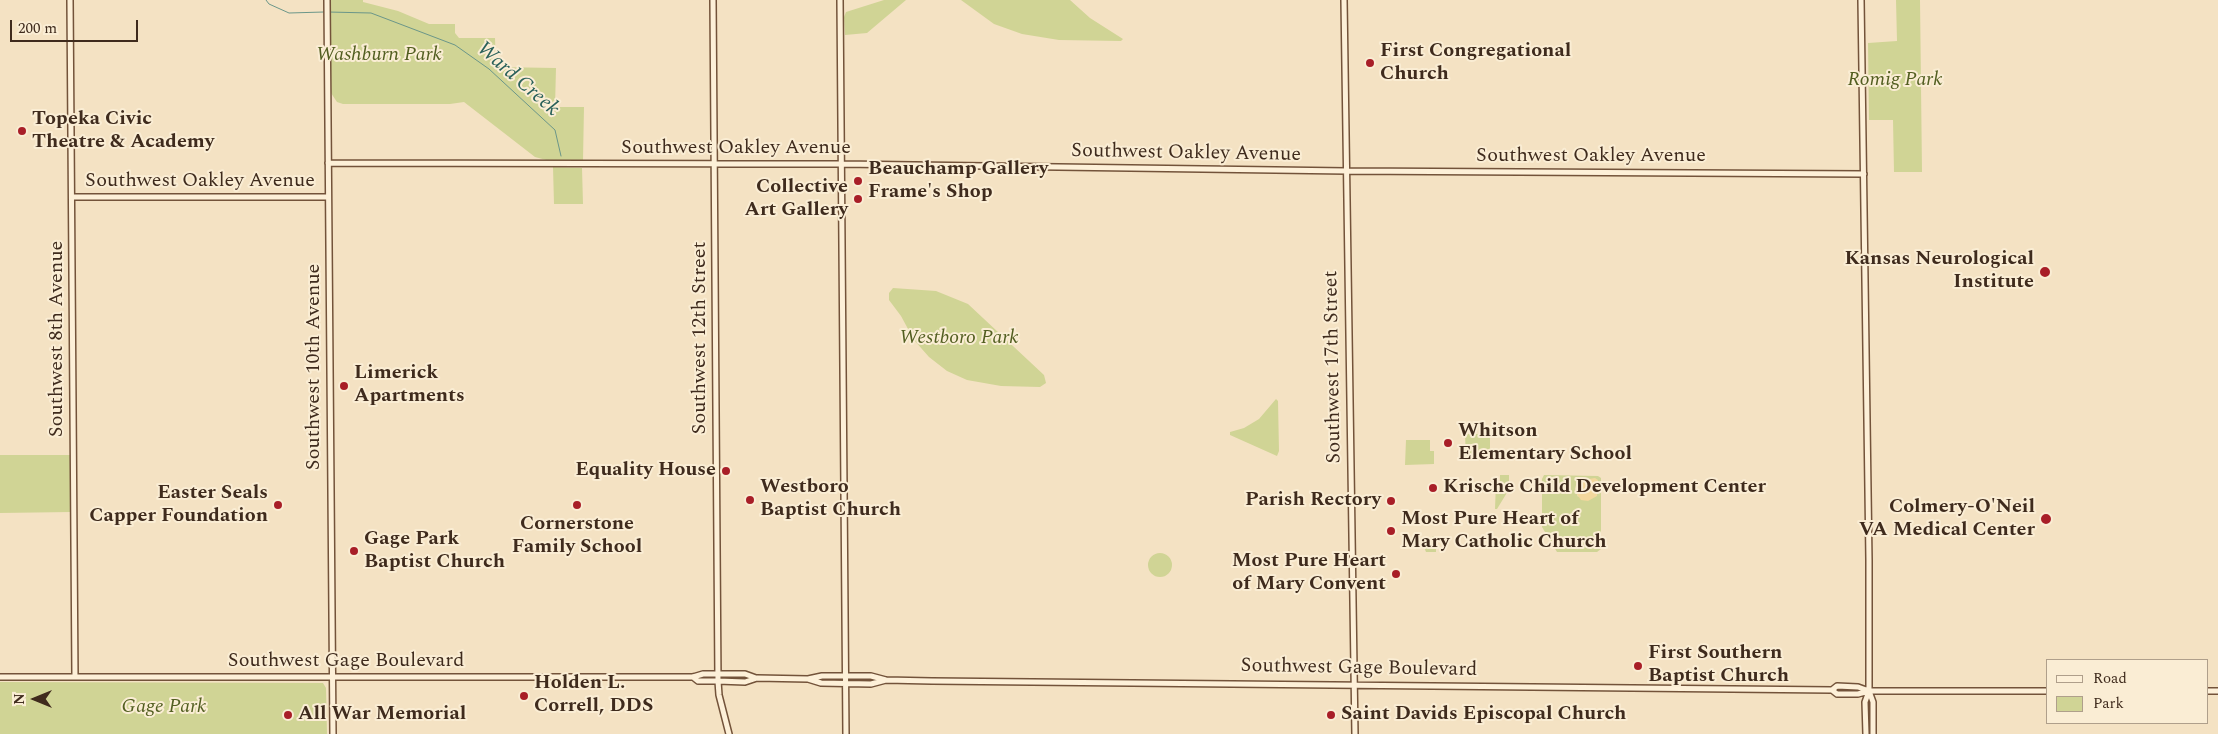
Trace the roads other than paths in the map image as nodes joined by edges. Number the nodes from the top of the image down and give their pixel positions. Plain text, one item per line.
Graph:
1 (70, 0) edge
2 (713, 0) edge
3 (840, 0) edge
4 (1344, 0) edge
5 (1861, 0) edge
6 (327, 1) edge
7 (328, 163) junction
8 (714, 164) junction
9 (842, 164) junction
10 (1347, 171) junction
11 (1864, 174) junction
12 (72, 197) junction
13 (328, 197) junction
14 (718, 674) junction
15 (846, 676) junction
16 (0, 677) edge
17 (75, 677) junction
18 (332, 677) junction
19 (693, 677) junction
20 (757, 678) junction
21 (808, 679) junction
22 (886, 680) junction
23 (718, 682) junction
24 (846, 684) junction
25 (1354, 684) junction
26 (1869, 691) junction
27 (2046, 691) edge
28 (333, 734) edge
29 (730, 734) edge
30 (846, 734) edge
31 (1355, 734) edge
32 (1866, 734) edge
33 (1873, 734) edge

1 - 12 main road, Southwest 8th Avenue
2 - 8 main road, Southwest 12th Street
3 - 9 main road
4 - 10 main road, Southwest 17th Street
5 - 11 main road
6 - 7 main road, Southwest 10th Avenue
7 - 8 main road, Southwest Oakley Avenue
7 - 13 main road, Southwest 10th Avenue
8 - 9 main road, Southwest Oakley Avenue
8 - 14 main road, Southwest 12th Street
9 - 10 main road, Southwest Oakley Avenue
9 - 15 main road
10 - 11 main road, Southwest Oakley Avenue
10 - 25 main road, Southwest 17th Street
11 - 26 main road
12 - 13 main road, Southwest Oakley Avenue
12 - 17 main road, Southwest 8th Avenue
13 - 18 main road, Southwest 10th Avenue
14 - 19 main road, Southwest Gage Boulevard
14 - 20 main road, Southwest Gage Boulevard
14 - 23 main road, Southwest 12th Street
15 - 21 main road, Southwest Gage Boulevard
15 - 22 main road, Southwest Gage Boulevard
15 - 24 main road
16 - 17 main road, Southwest Gage Boulevard
17 - 18 main road, Southwest Gage Boulevard
18 - 19 main road, Southwest Gage Boulevard
18 - 28 main road, Southwest 10th Avenue
19 - 23 main road, Southwest Gage Boulevard
20 - 21 main road, Southwest Gage Boulevard
20 - 23 main road, Southwest Gage Boulevard
21 - 24 main road, Southwest Gage Boulevard
22 - 24 main road, Southwest Gage Boulevard
22 - 25 main road, Southwest Gage Boulevard
23 - 29 main road, Southwest 12th Street
24 - 30 main road
25 - 26 main road, Southwest Gage Boulevard
25 - 31 main road, Southwest 17th Street
26 - 27 main road, Southwest Gage Boulevard
26 - 32 main road
26 - 33 main road

